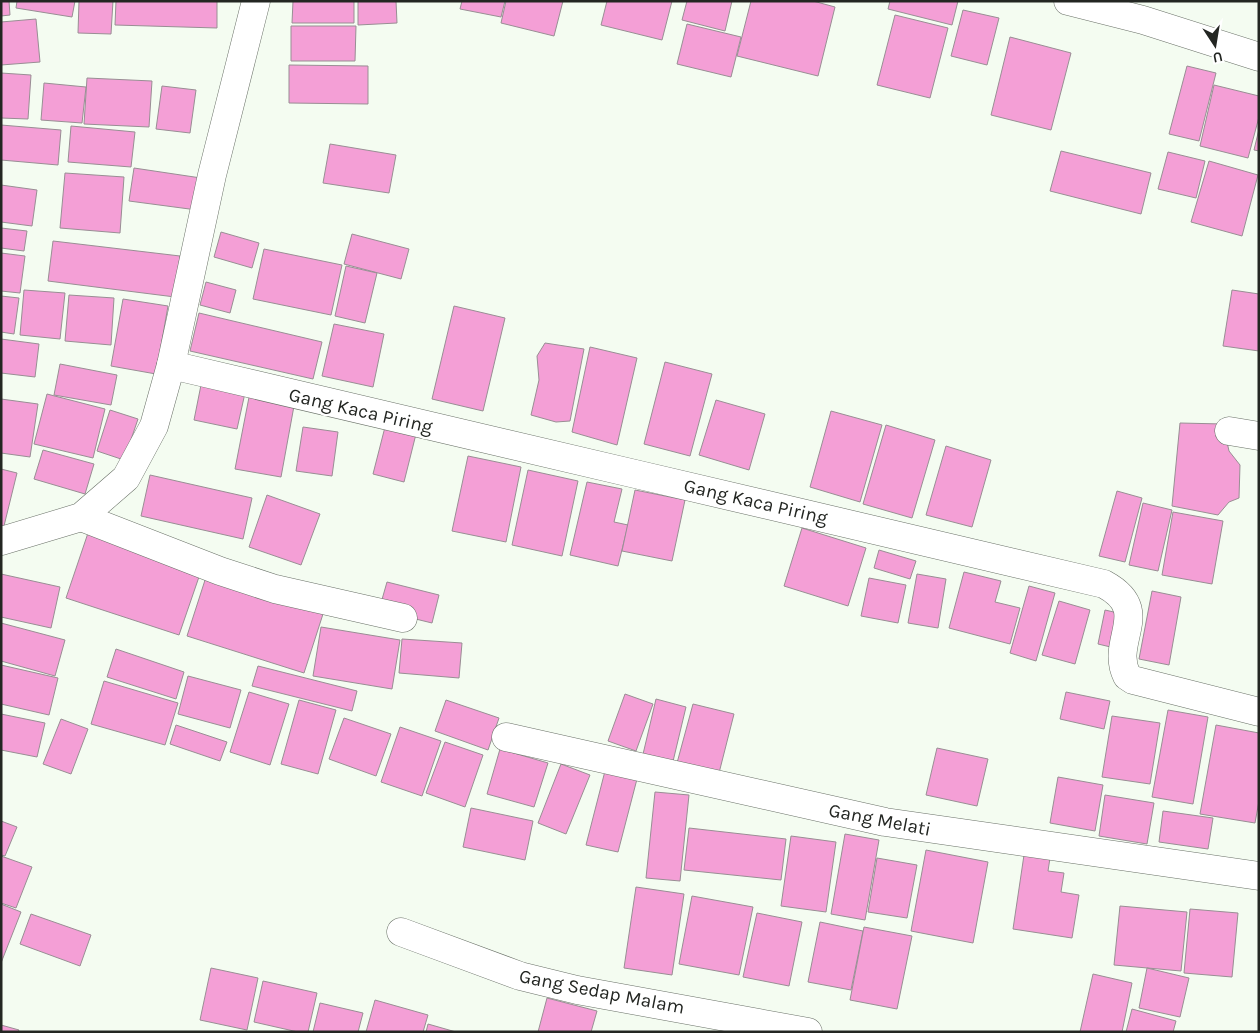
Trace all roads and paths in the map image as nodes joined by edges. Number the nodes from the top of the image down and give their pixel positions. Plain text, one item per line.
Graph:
1 (256, 1) edge
2 (1068, 1) edge
3 (1259, 56) edge
4 (171, 365) junction
5 (1229, 431) dead end
6 (1259, 436) edge
7 (81, 516) junction
8 (1, 541) edge
9 (403, 618) dead end
10 (1259, 712) edge
11 (506, 738) dead end
12 (1259, 876) edge
13 (401, 932) dead end
14 (808, 1032) edge

1 - 4 street
2 - 3 street
4 - 7 street
4 - 10 street, Gang Kaca Piring
5 - 6 street
7 - 8 street
7 - 9 street
11 - 12 street, Gang Melati
13 - 14 street, Gang Sedap Malam

